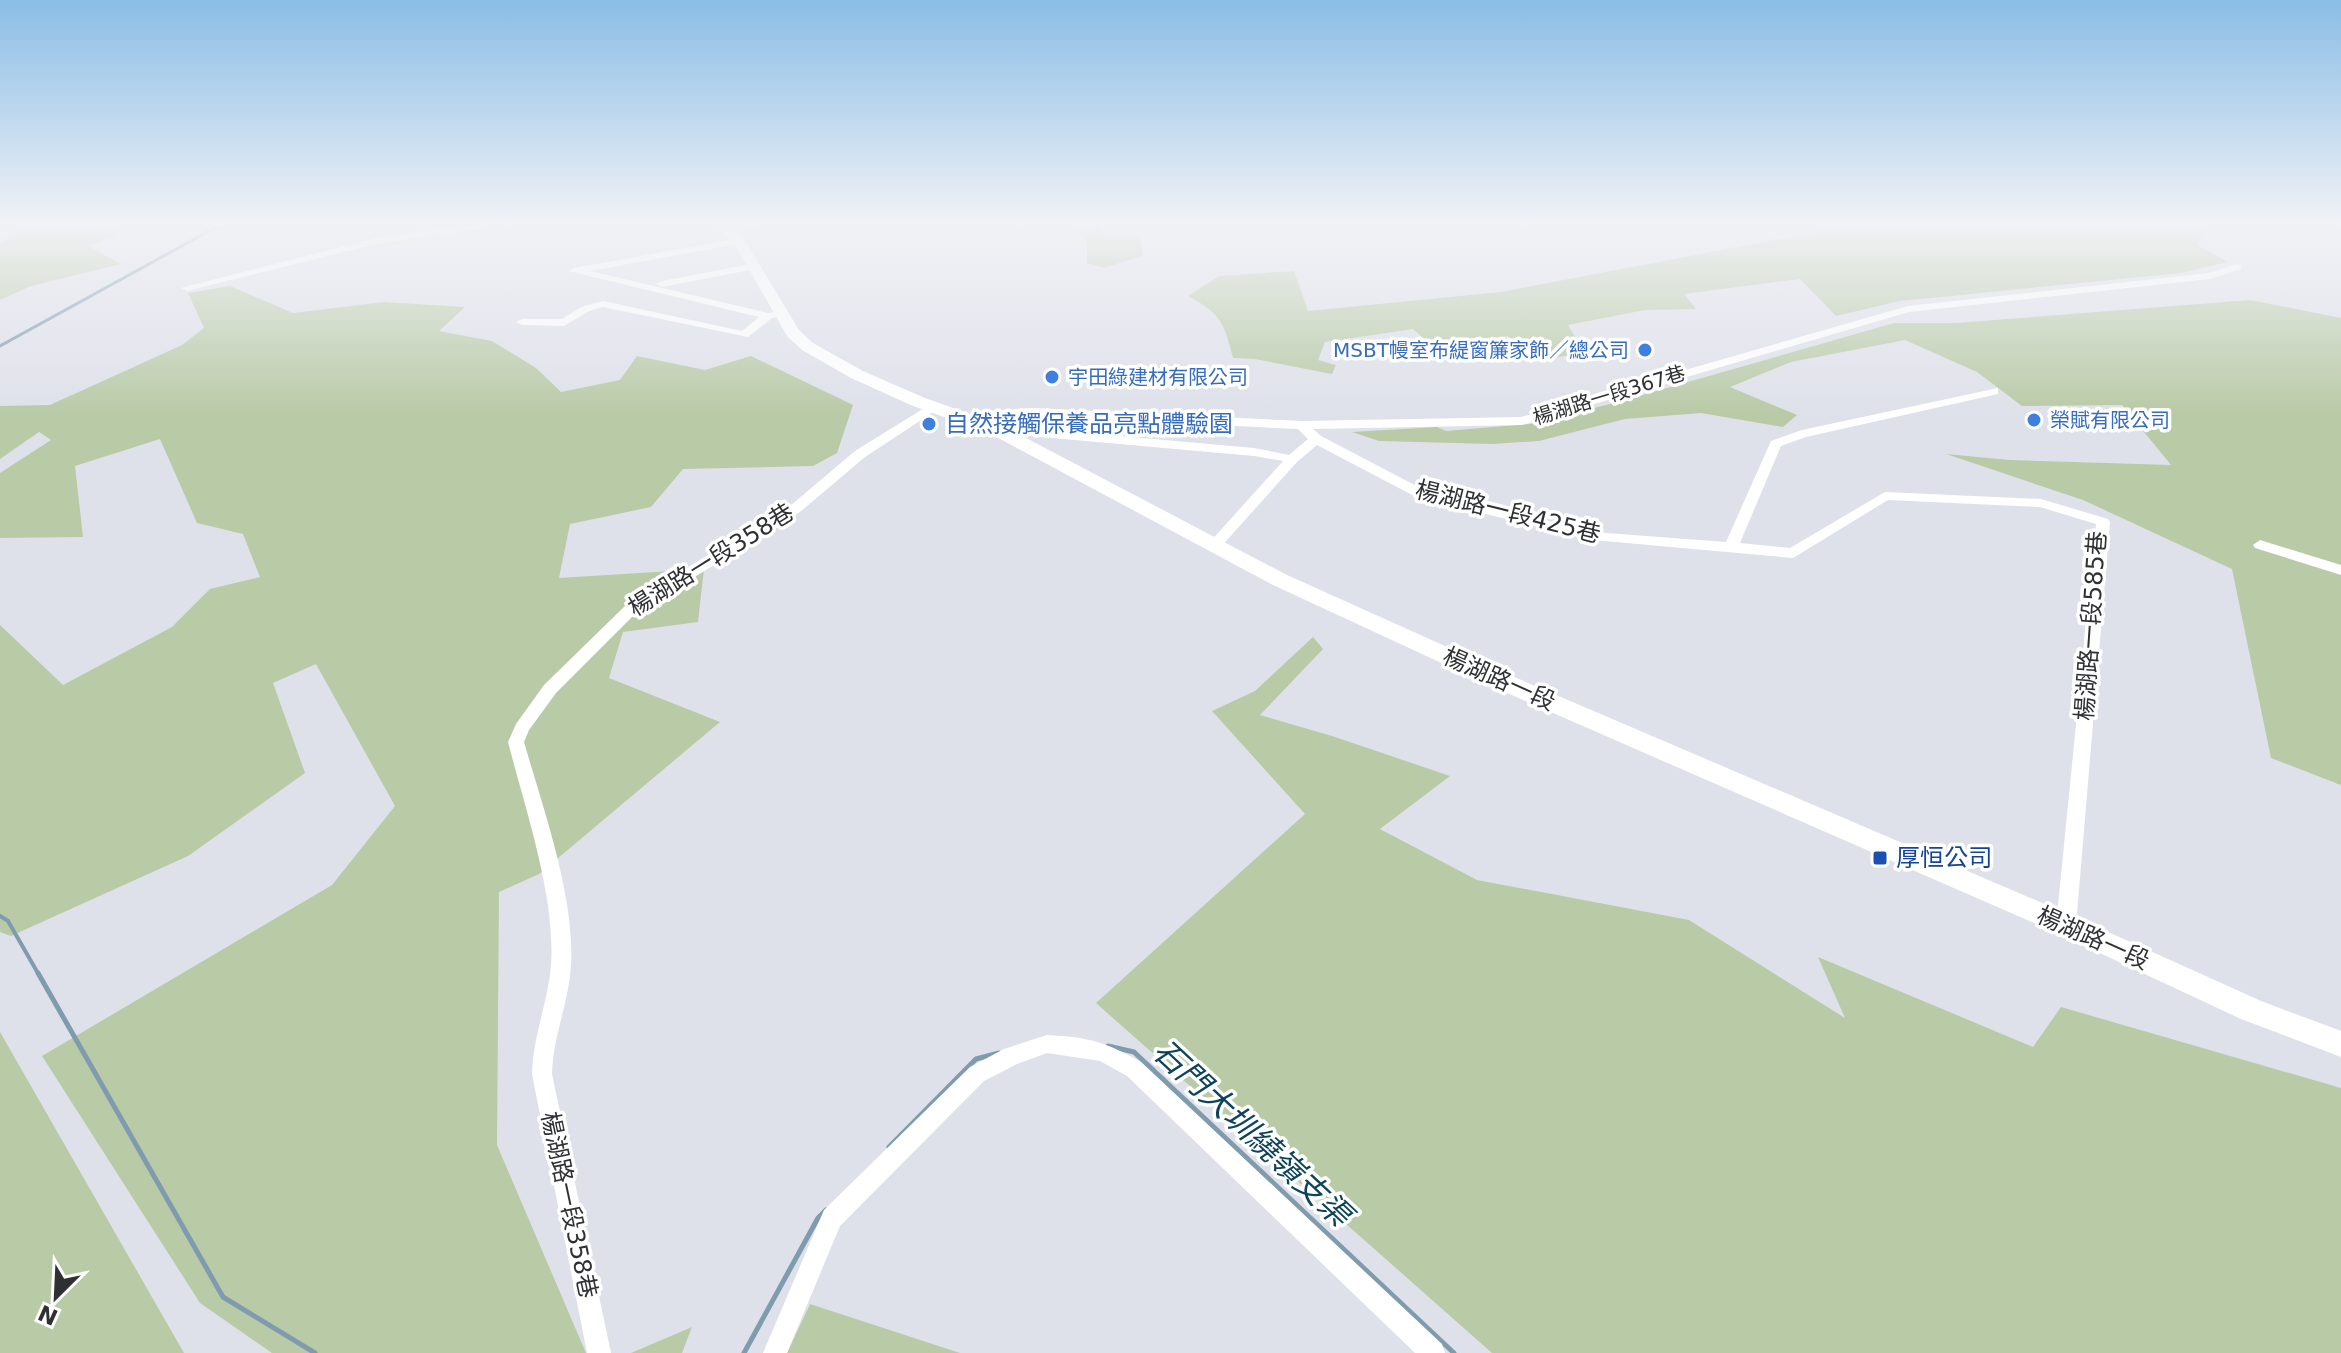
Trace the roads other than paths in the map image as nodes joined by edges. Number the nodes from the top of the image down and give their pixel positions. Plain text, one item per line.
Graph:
1 (647, 288) edge
2 (764, 288) edge
3 (2099, 288) edge
4 (684, 297) junction
5 (774, 314) junction
6 (660, 315) junction
7 (522, 322) dead end
8 (1994, 391) dead end
9 (934, 406) junction
10 (971, 422) junction
11 (1302, 425) junction
12 (995, 429) junction
13 (1316, 439) junction
14 (1292, 459) junction
15 (2260, 545) dead end
16 (1214, 546) junction
17 (1731, 547) junction
18 (2341, 570) edge
19 (2066, 925) junction
20 (2341, 1044) edge
21 (599, 1353) edge
22 (775, 1353) edge
23 (1433, 1353) edge

1 - 4 street
2 - 5 street, 楊湖路一段
3 - 11 street, 楊湖路一段367巷
4 - 5 street
4 - 6 street
5 - 6 street
5 - 9 street, 楊湖路一段
6 - 7 street
8 - 17 street
9 - 10 street, 楊湖路一段
9 - 21 street, 楊湖路一段358巷
10 - 11 street, 楊湖路一段367巷
10 - 12 street, 楊湖路一段
11 - 13 street, 楊湖路一段425巷
12 - 14 street
12 - 16 street, 楊湖路一段
13 - 14 street
13 - 17 street, 楊湖路一段425巷
14 - 16 street
15 - 18 street
16 - 19 street, 楊湖路一段
17 - 19 street, 楊湖路一段585巷
19 - 20 street, 楊湖路一段
22 - 23 street

